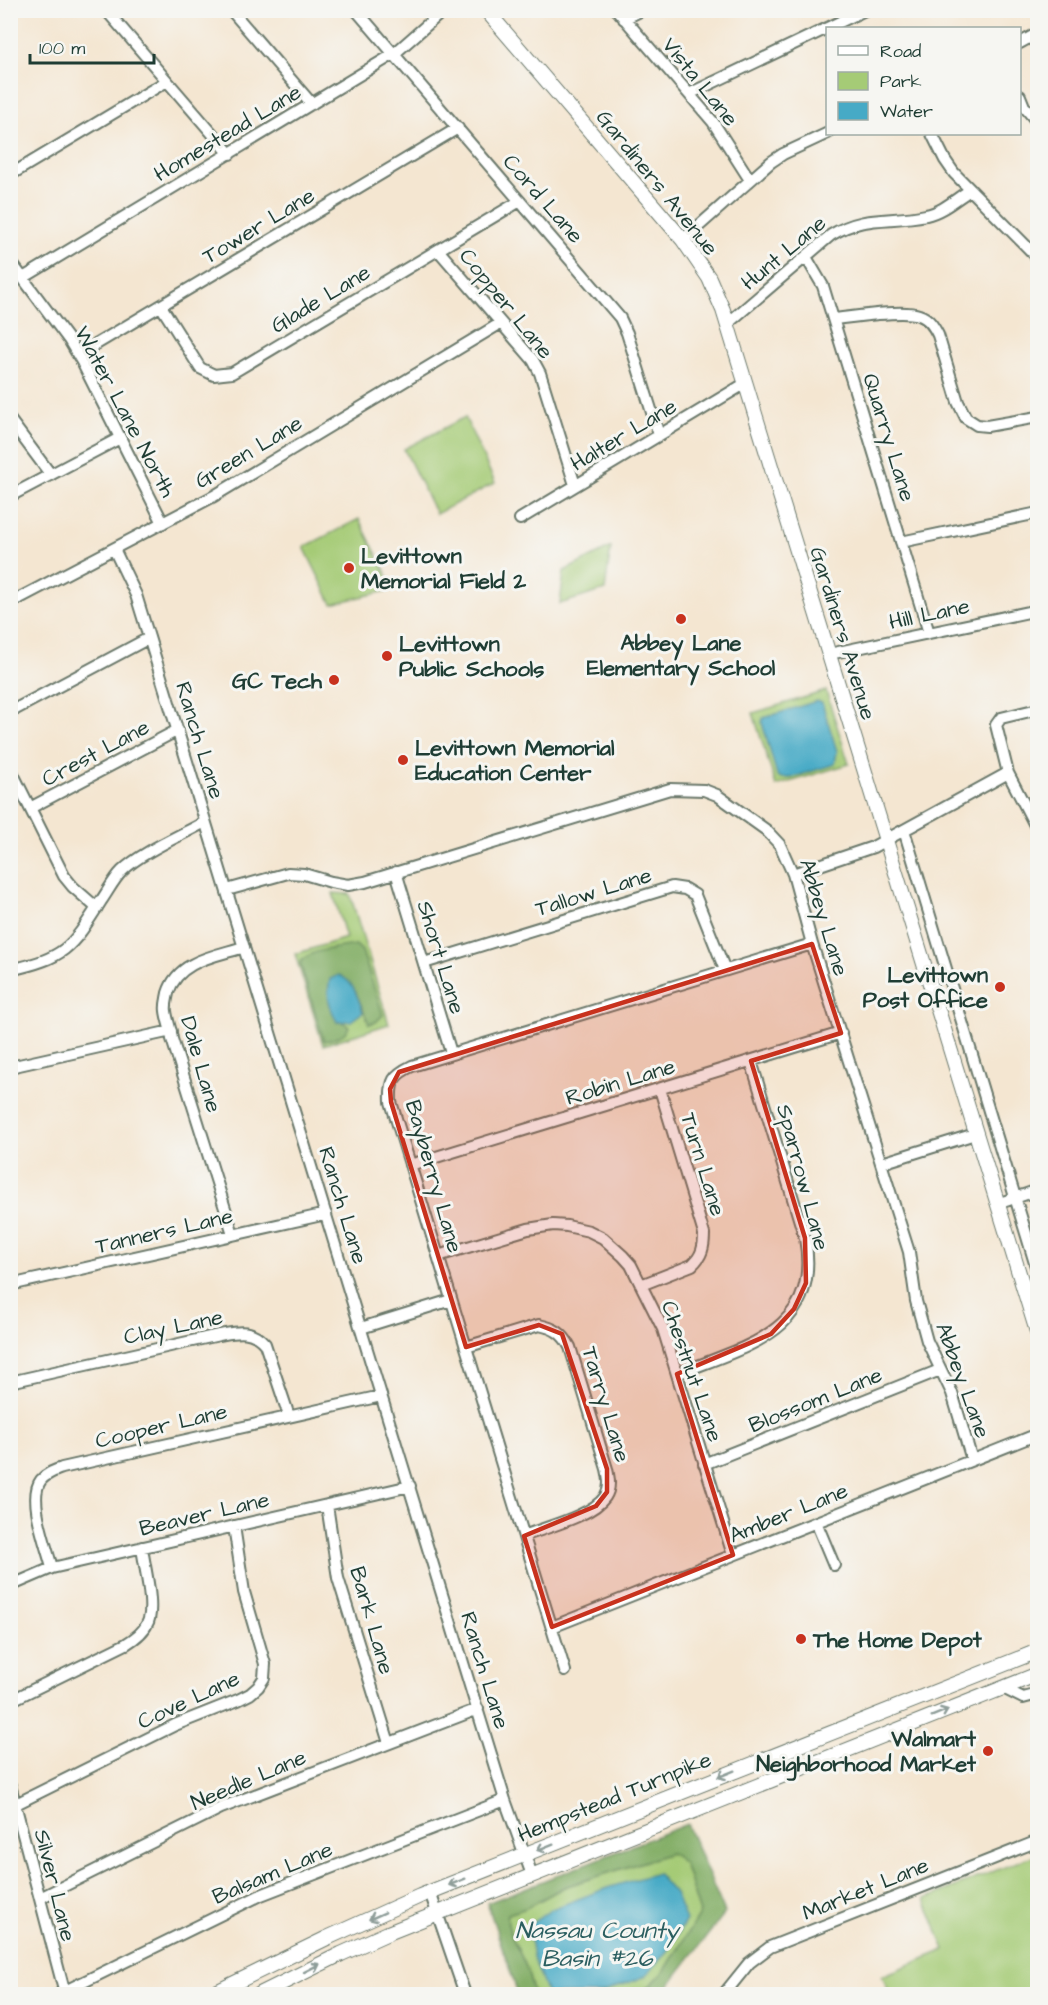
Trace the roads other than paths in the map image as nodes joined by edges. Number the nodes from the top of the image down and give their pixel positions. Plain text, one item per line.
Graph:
1 (106, 10) edge
2 (231, 10) edge
3 (356, 10) edge
4 (444, 10) edge
5 (486, 10) edge
6 (642, 10) edge
7 (865, 10) edge
8 (621, 15) edge
9 (829, 27) edge
10 (826, 29) edge
11 (1038, 33) edge
12 (1021, 42) edge
13 (394, 54) junction
14 (167, 81) junction
15 (688, 94) junction
16 (1021, 98) edge
17 (312, 104) junction
18 (1038, 123) edge
19 (458, 128) junction
20 (826, 134) edge
21 (932, 135) edge
22 (230, 154) junction
23 (10, 175) edge
24 (750, 180) junction
25 (970, 190) junction
26 (520, 201) junction
27 (683, 240) junction
28 (438, 250) junction
29 (806, 257) junction
30 (1038, 258) edge
31 (10, 261) edge
32 (23, 278) junction
33 (161, 306) junction
34 (834, 319) junction
35 (501, 323) junction
36 (728, 324) junction
37 (78, 355) junction
38 (746, 383) junction
39 (1038, 417) edge
40 (10, 420) edge
41 (659, 435) junction
42 (120, 438) junction
43 (51, 475) junction
44 (575, 485) junction
45 (10, 495) edge
46 (1038, 513) edge
47 (520, 519) dead end
48 (163, 523) junction
49 (902, 542) junction
50 (114, 549) junction
51 (10, 603) edge
52 (1038, 610) edge
53 (929, 633) junction
54 (149, 638) junction
55 (829, 654) junction
56 (1038, 709) edge
57 (10, 712) edge
58 (177, 729) junction
59 (10, 768) edge
60 (1008, 773) junction
61 (30, 808) junction
62 (206, 822) junction
63 (904, 830) junction
64 (1038, 831) edge
65 (885, 840) junction
66 (396, 872) junction
67 (793, 874) junction
68 (227, 890) junction
69 (97, 908) junction
70 (812, 944) junction
71 (244, 947) junction
72 (424, 963) junction
73 (10, 970) edge
74 (725, 970) junction
75 (171, 1031) junction
76 (841, 1033) junction
77 (451, 1053) junction
78 (751, 1061) junction
79 (10, 1067) edge
80 (660, 1089) junction
81 (975, 1134) junction
82 (882, 1163) junction
83 (410, 1166) junction
84 (1038, 1190) edge
85 (1015, 1198) junction
86 (997, 1204) junction
87 (326, 1214) junction
88 (233, 1234) junction
89 (438, 1256) junction
90 (1038, 1273) edge
91 (10, 1285) edge
92 (641, 1286) junction
93 (451, 1300) junction
94 (361, 1328) junction
95 (1038, 1335) edge
96 (466, 1347) junction
97 (940, 1370) junction
98 (677, 1374) junction
99 (10, 1382) edge
100 (381, 1396) junction
101 (289, 1416) junction
102 (1038, 1434) edge
103 (972, 1460) junction
104 (704, 1464) junction
105 (410, 1486) junction
106 (327, 1505) junction
107 (816, 1522) junction
108 (234, 1526) junction
109 (524, 1536) junction
110 (142, 1547) junction
111 (732, 1555) junction
112 (834, 1565) dead end
113 (52, 1568) junction
114 (10, 1586) edge
115 (552, 1627) junction
116 (1038, 1651) edge
117 (565, 1671) dead end
118 (1038, 1674) edge
119 (1003, 1688) junction
120 (1038, 1694) edge
121 (10, 1701) edge
122 (478, 1708) junction
123 (389, 1743) junction
124 (10, 1785) edge
125 (505, 1800) junction
126 (15, 1804) junction
127 (1038, 1841) edge
128 (525, 1855) junction
129 (532, 1875) junction
130 (430, 1892) junction
131 (40, 1898) junction
132 (438, 1913) junction
133 (63, 1994) edge
134 (212, 1995) edge
135 (260, 1995) edge
136 (465, 1995) edge
137 (724, 1995) edge

1 - 14 street
2 - 17 street
3 - 13 street, Cord Lane
4 - 13 street, Homestead Lane
5 - 27 main road, Gardiners Avenue
6 - 8 street
7 - 9 street
8 - 15 street, Vista Lane
10 - 15 street
11 - 12 street
13 - 17 street, Homestead Lane
13 - 19 street, Cord Lane
14 - 22 street
14 - 23 street
15 - 24 street, Vista Lane
16 - 18 street
17 - 22 street, Homestead Lane
19 - 26 street, Cord Lane
19 - 33 street, Tower Lane
20 - 24 street
21 - 25 street
22 - 32 street, Homestead Lane
24 - 27 street
25 - 29 street, Hunt Lane
25 - 30 street
26 - 28 street, Glade Lane
26 - 41 street, Cord Lane
27 - 36 main road, Gardiners Avenue
28 - 33 street, Glade Lane
28 - 35 street, Copper Lane
29 - 34 street, Quarry Lane
29 - 36 street, Hunt Lane
31 - 32 street, Water Lane North
32 - 37 street, Water Lane North
33 - 37 street, Tower Lane
34 - 39 street
34 - 49 street, Quarry Lane
35 - 44 street, Copper Lane
35 - 48 street, Green Lane
36 - 38 main road, Gardiners Avenue
37 - 42 street, Water Lane North
38 - 41 street, Halter Lane
38 - 55 main road, Gardiners Avenue
40 - 43 street
41 - 44 street, Halter Lane
42 - 43 street
42 - 48 street, Water Lane North
43 - 45 street
44 - 47 street, Halter Lane
46 - 49 street
48 - 50 street, Green Lane
49 - 53 street, Quarry Lane
50 - 51 street, Green Lane
50 - 54 street, Ranch Lane
52 - 53 street, Hill Lane
53 - 55 street, Hill Lane
54 - 57 street
54 - 58 street, Ranch Lane
55 - 65 main road, Gardiners Avenue
56 - 60 street
58 - 61 street, Crest Lane
58 - 62 street, Ranch Lane
59 - 61 street
60 - 63 street
60 - 64 street
61 - 69 street
62 - 68 street, Ranch Lane
62 - 69 street
63 - 65 street
63 - 85 street
65 - 67 street
65 - 81 main road, Gardiners Avenue
66 - 67 street, Abbey Lane
66 - 68 street, Abbey Lane
66 - 72 street, Short Lane
67 - 70 street, Abbey Lane
68 - 71 street, Ranch Lane
69 - 73 street
70 - 74 street, Bayberry Lane
70 - 76 street, Abbey Lane
71 - 75 street, Dale Lane
71 - 87 street, Ranch Lane
72 - 74 street, Tallow Lane
72 - 77 street, Short Lane
74 - 77 street, Bayberry Lane
75 - 79 street
75 - 88 street, Dale Lane
76 - 78 street, Robin Lane
76 - 82 street, Abbey Lane
77 - 83 street, Bayberry Lane
78 - 80 street, Robin Lane
78 - 98 street, Sparrow Lane
80 - 83 street, Robin Lane
80 - 92 street, Turn Lane
81 - 82 street
81 - 86 main road, Gardiners Avenue
82 - 97 street, Abbey Lane
83 - 89 street, Bayberry Lane
84 - 85 street
85 - 86 street
85 - 90 street
86 - 95 main road, Gardiners Avenue
87 - 88 street, Tanners Lane
87 - 94 street, Ranch Lane
88 - 91 street, Tanners Lane
89 - 92 street, Chestnut Lane
89 - 93 street, Bayberry Lane
92 - 98 street, Chestnut Lane
93 - 94 street
93 - 96 street, Bayberry Lane
94 - 100 street, Ranch Lane
96 - 109 street, Bayberry Lane
96 - 109 street, Tarry Lane
97 - 103 street, Abbey Lane
97 - 104 street, Blossom Lane
98 - 104 street, Chestnut Lane
99 - 101 street, Clay Lane
100 - 101 street, Cooper Lane
100 - 105 street, Ranch Lane
101 - 113 street, Cooper Lane
102 - 103 street, Amber Lane
103 - 107 street, Amber Lane
104 - 111 street, Chestnut Lane
105 - 106 street, Beaver Lane
105 - 122 street, Ranch Lane
106 - 108 street, Beaver Lane
106 - 123 street, Bark Lane
107 - 111 street, Amber Lane
107 - 112 street
108 - 110 street, Beaver Lane
108 - 126 street, Cove Lane
109 - 115 street, Bayberry Lane
110 - 113 street, Beaver Lane
110 - 121 street
111 - 115 street, Amber Lane
113 - 114 street, Beaver Lane
115 - 117 street, Bayberry Lane
116 -> 128 main road, Hempstead Turnpike
118 - 119 main road, Hempstead Turnpike
119 - 120 street
129 -> 119 main road, Hempstead Turnpike
122 - 123 street, Needle Lane
122 - 125 street, Ranch Lane
123 - 131 street, Needle Lane
124 - 126 street, Silver Lane
125 - 128 street, Ranch Lane
125 - 133 street, Balsam Lane
126 - 131 street, Silver Lane
127 - 137 street, Market Lane
128 - 129 street, Ranch Lane
128 -> 130 main road, Hempstead Turnpike
129 - 132 main road, Hempstead Turnpike
130 - 132 street
130 -> 134 main road, Hempstead Turnpike
131 - 133 street, Silver Lane
135 -> 132 main road, Hempstead Turnpike
132 - 136 street

